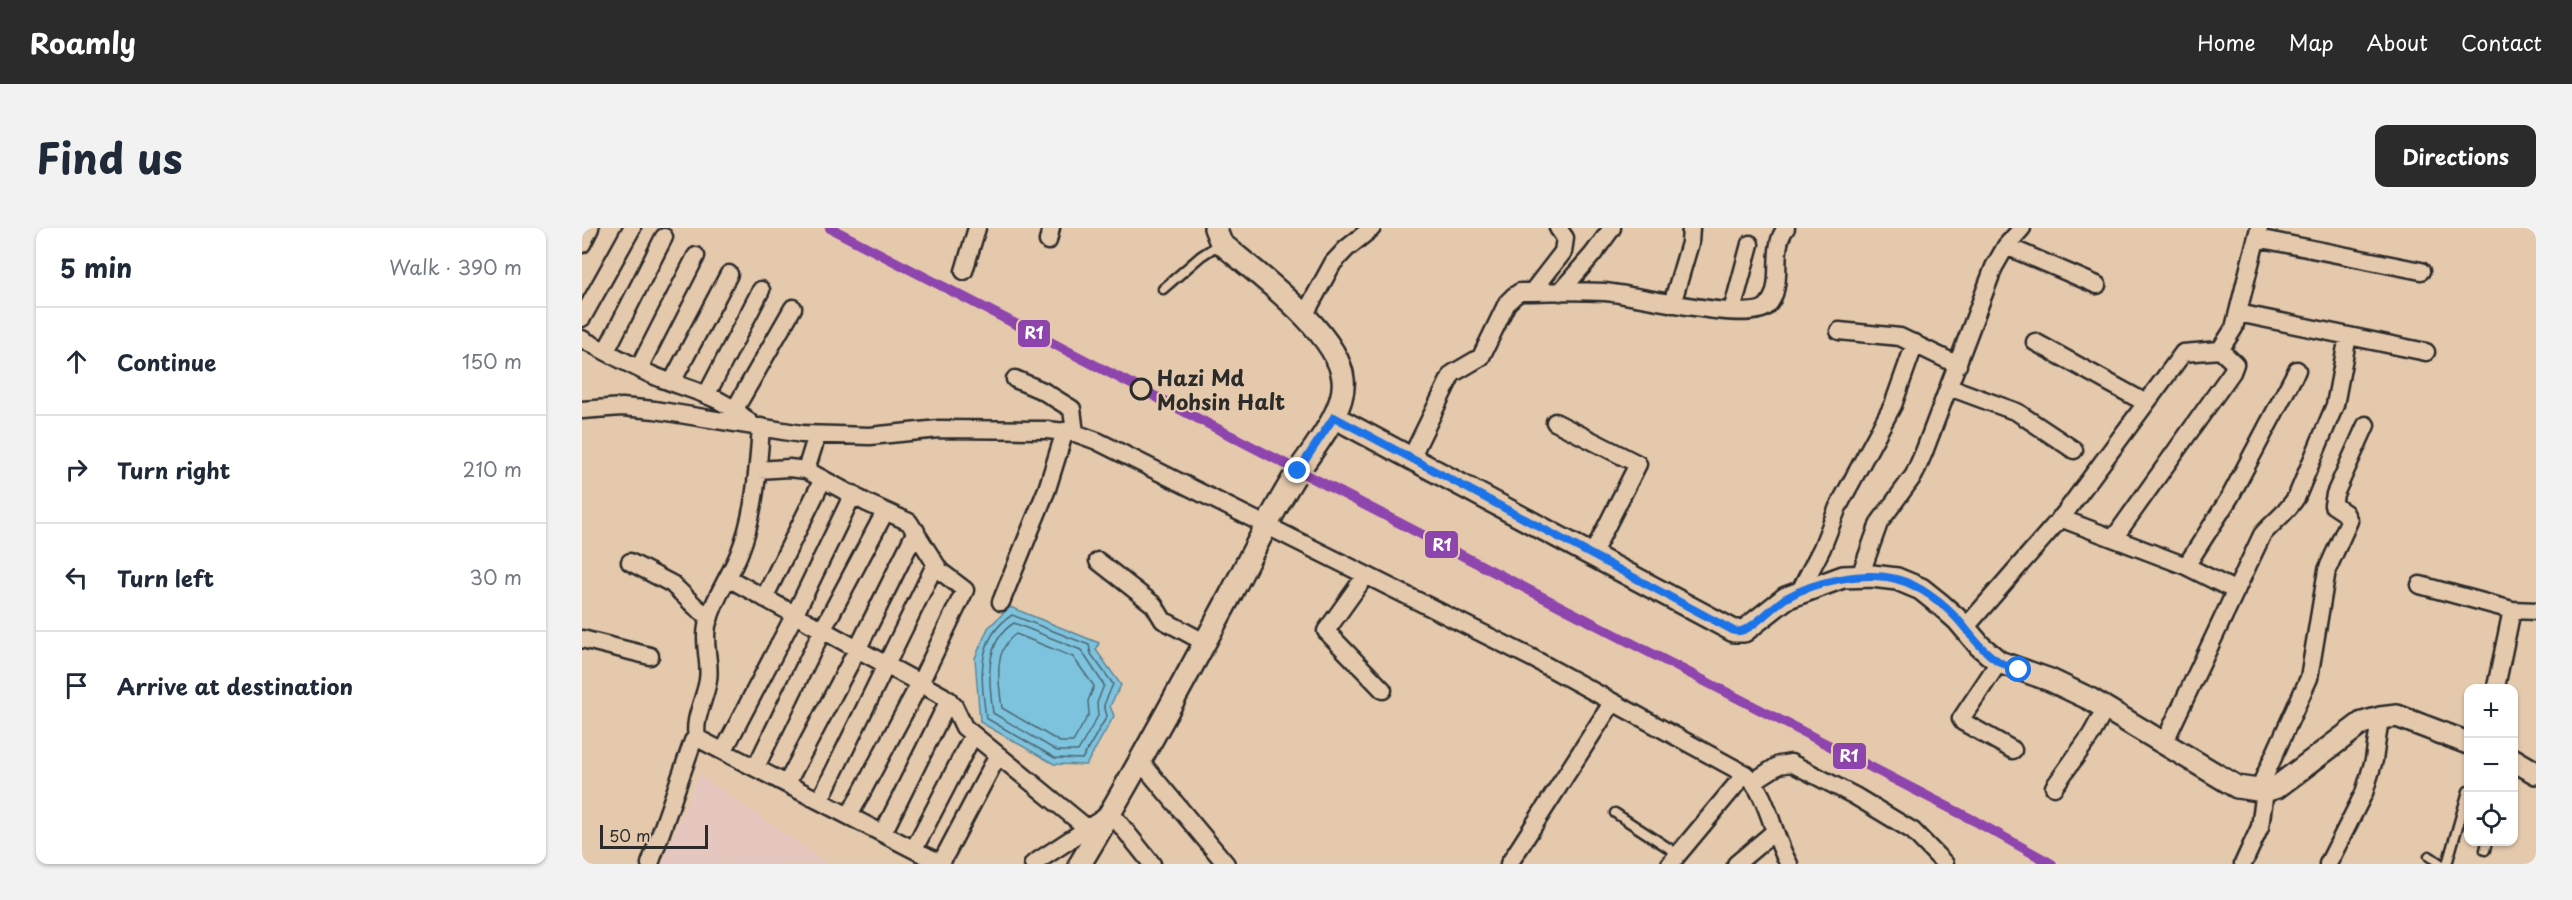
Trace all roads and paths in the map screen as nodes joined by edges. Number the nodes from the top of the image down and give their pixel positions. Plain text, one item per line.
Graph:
1 (590, 228) edge
2 (632, 228) edge
3 (977, 228) edge
4 (1372, 228) edge
5 (1558, 228) edge
6 (1612, 228) edge
7 (1691, 228) edge
8 (1786, 228) edge
9 (2022, 228) edge
10 (2258, 233) edge
11 (1218, 235) edge
12 (664, 237) dead end
13 (582, 244) edge
14 (1750, 244) dead end
15 (2006, 246) junction
16 (696, 256) dead end
17 (964, 271) dead end
18 (2421, 271) dead end
19 (729, 274) dead end
20 (2097, 285) dead end
21 (1163, 289) dead end
22 (761, 290) dead end
23 (1532, 292) junction
24 (1560, 292) junction
25 (1672, 303) junction
26 (793, 308) dead end
27 (1732, 311) junction
28 (2238, 313) junction
29 (1304, 316) junction
30 (582, 318) edge
31 (1839, 331) dead end
32 (2348, 336) junction
33 (582, 339) edge
34 (2035, 342) dead end
35 (1915, 343) junction
36 (2220, 350) junction
37 (606, 351) junction
38 (2426, 352) dead end
39 (1958, 365) junction
40 (639, 368) junction
41 (2297, 370) dead end
42 (1014, 379) dead end
43 (672, 382) junction
44 (1949, 387) junction
45 (707, 394) junction
46 (2146, 403) junction
47 (735, 409) junction
48 (582, 410) edge
49 (1334, 417) junction
50 (1555, 422) dead end
51 (2366, 425) dead end
52 (757, 427) junction
53 (1070, 432) junction
54 (817, 435) junction
55 (2074, 450) dead end
56 (1411, 458) junction
57 (758, 470) junction
58 (806, 470) junction
59 (823, 478) junction
60 (853, 494) junction
61 (885, 512) junction
62 (2060, 518) junction
63 (1267, 527) junction
64 (916, 531) junction
65 (2114, 538) junction
66 (1592, 555) junction
67 (1098, 561) dead end
68 (630, 562) dead end
69 (935, 565) junction
70 (2186, 566) junction
71 (1366, 574) junction
72 (1860, 576) junction
73 (728, 578) junction
74 (2420, 585) dead end
75 (2236, 591) junction
76 (1799, 593) junction
77 (764, 598) junction
78 (1001, 602) dead end
79 (2512, 610) junction
80 (2536, 612) edge
81 (795, 614) junction
82 (710, 617) junction
83 (1965, 628) junction
84 (823, 629) junction
85 (582, 639) edge
86 (1204, 642) junction
87 (858, 648) junction
88 (650, 656) dead end
89 (1999, 662) junction
90 (887, 664) junction
91 (920, 683) junction
92 (2497, 684) edge
93 (1383, 690) dead end
94 (949, 700) junction
95 (1612, 704) junction
96 (2106, 708) junction
97 (2380, 718) junction
98 (973, 735) junction
99 (697, 738) junction
100 (2464, 741) edge
101 (2164, 743) junction
102 (724, 750) junction
103 (2013, 750) dead end
104 (998, 755) junction
105 (1140, 761) junction
106 (2518, 762) edge
107 (756, 767) junction
108 (2536, 773) edge
109 (1750, 778) junction
110 (787, 783) junction
111 (2054, 787) dead end
112 (2261, 791) junction
113 (2469, 792) edge
114 (820, 800) junction
115 (1111, 813) junction
116 (1615, 813) dead end
117 (849, 816) junction
118 (1088, 828) junction
119 (1774, 832) junction
120 (883, 833) junction
121 (914, 849) junction
122 (2429, 856) dead end
123 (1674, 859) edge
124 (650, 864) edge
125 (942, 864) edge
126 (1033, 864) edge
127 (1080, 864) edge
128 (1152, 864) edge
129 (1226, 864) edge
130 (1509, 864) edge
131 (1736, 864) edge
132 (1789, 864) edge
133 (1945, 864) edge
134 (2243, 864) edge
135 (2328, 864) edge
136 (2441, 864) edge
137 (2447, 864) edge

1 - 13 street
2 - 30 street
3 - 17 street
4 - 29 street
5 - 23 street
6 - 24 street
7 - 25 street
8 - 27 street
9 - 15 street
10 - 18 street
10 - 28 street
11 - 21 lane
11 - 29 street
12 - 37 street
14 - 27 street
15 - 20 street
15 - 39 street
16 - 40 street
19 - 43 street
22 - 45 street
23 - 24 street
23 - 56 street
24 - 25 street
25 - 27 street
26 - 47 street
28 - 32 street
28 - 36 street
29 - 49 street
31 - 35 street
32 - 38 street
32 - 75 street
33 - 37 street
34 - 46 street
35 - 39 street
35 - 76 street
36 - 46 street
36 - 65 street
37 - 40 street
39 - 44 street
40 - 43 street
41 - 70 street
42 - 53 street
43 - 45 street
44 - 55 street
44 - 72 street
45 - 47 street
46 - 62 street
47 - 52 street
48 - 52 street
49 - 56 street
49 - 63 street
50 - 66 street
51 - 112 street
52 - 54 street
52 - 57 street
53 - 54 street
53 - 63 street
53 - 78 street
54 - 58 street
56 - 66 street
57 - 58 street
57 - 73 street
58 - 59 street
59 - 60 street
59 - 77 street
60 - 61 street
60 - 81 street
61 - 64 street
61 - 84 street
62 - 65 street
62 - 83 street
63 - 71 street
63 - 86 street
64 - 69 street
64 - 87 street
65 - 70 street
66 - 76 street
67 - 86 street
68 - 82 street
69 - 90 street
69 - 91 street
70 - 75 street
71 - 93 street
71 - 95 street
72 - 76 street
72 - 83 street
73 - 77 street
73 - 82 street
74 - 79 street
75 - 101 street
77 - 81 street
79 - 80 street
79 - 92 street
81 - 84 street
81 - 102 street
82 - 99 street
83 - 89 street
84 - 87 street
84 - 107 street
85 - 88 street
86 - 105 street
87 - 90 street
87 - 110 street
89 - 96 street
89 - 103 street
90 - 91 street
90 - 114 street
91 - 94 street
91 - 117 street
94 - 98 street
94 - 120 street
95 - 109 street
95 - 130 street
96 - 101 street
96 - 111 street
97 - 100 street
97 - 112 street
97 - 135 street
98 - 104 street
98 - 121 street
99 - 102 street
99 - 124 street
101 - 112 street
102 - 107 street
104 - 118 street
104 - 125 street
105 - 115 street
105 - 129 street
106 - 108 street
107 - 110 street
109 - 119 street
109 - 123 street
109 - 133 street
110 - 114 street
112 - 134 street
113 - 137 lane
114 - 117 street
115 - 118 street
115 - 127 street
115 - 128 street
116 - 123 lane
117 - 120 street
118 - 126 street
119 - 131 street
119 - 132 street
120 - 121 street
121 - 125 street
122 - 136 lane

